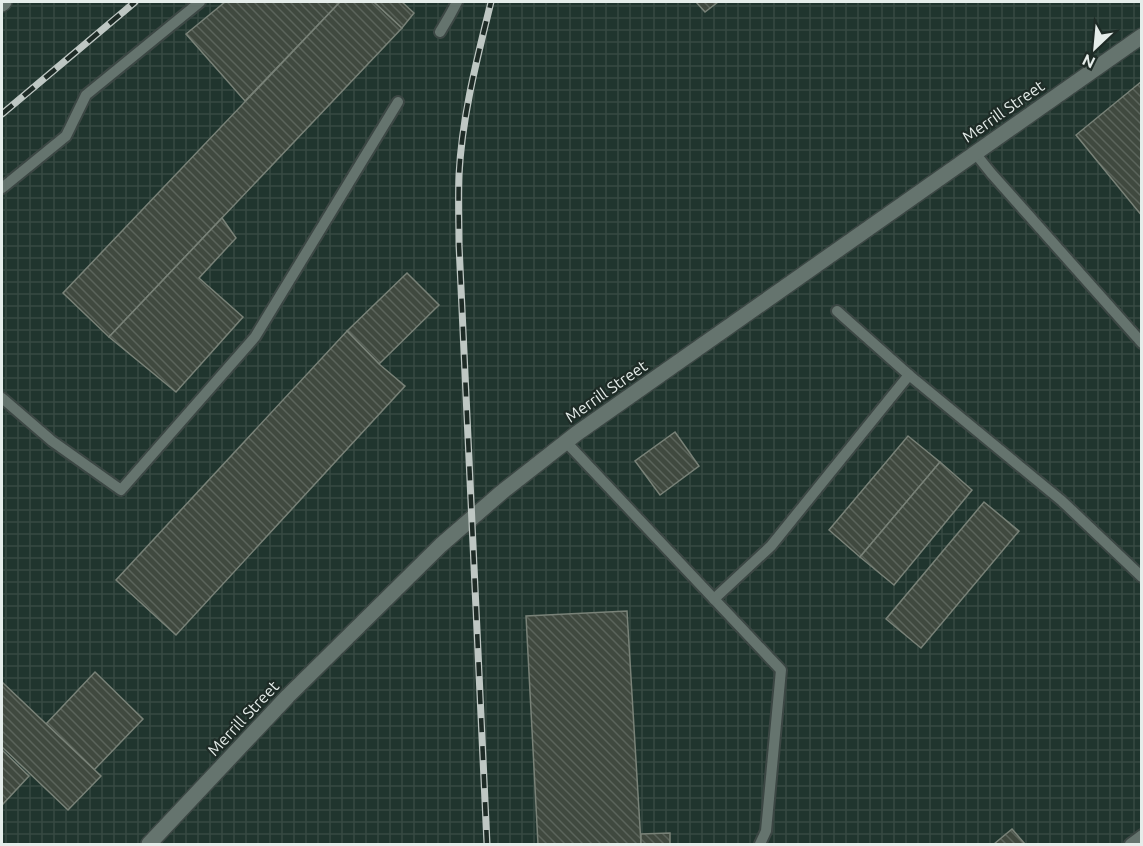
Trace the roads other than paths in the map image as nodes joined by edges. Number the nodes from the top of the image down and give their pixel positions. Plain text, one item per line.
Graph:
1 (200, 2) edge
2 (457, 2) edge
3 (440, 32) dead end
4 (1142, 36) edge
5 (398, 102) dead end
6 (975, 153) junction
7 (2, 188) edge
8 (837, 311) dead end
9 (1142, 343) edge
10 (909, 375) junction
11 (2, 398) edge
12 (566, 442) junction
13 (1142, 577) edge
14 (714, 599) junction
15 (1142, 835) edge
16 (149, 844) edge
17 (760, 844) edge
18 (1130, 844) edge

1 - 7 lane
2 - 3 lane
4 - 6 street, Merrill Street
5 - 11 lane
6 - 9 lane
6 - 12 street, Merrill Street
8 - 10 lane
10 - 13 lane
10 - 14 lane
12 - 14 lane
12 - 16 street, Merrill Street
14 - 17 lane
15 - 18 lane

